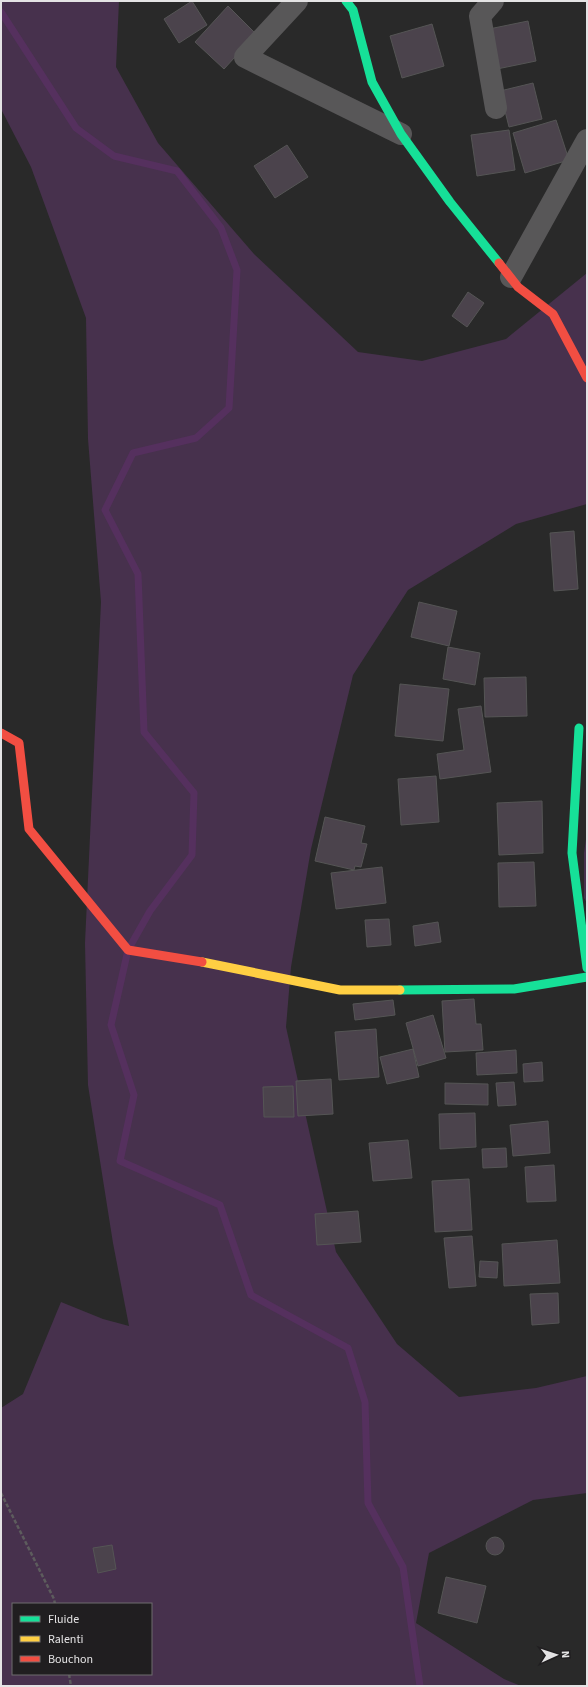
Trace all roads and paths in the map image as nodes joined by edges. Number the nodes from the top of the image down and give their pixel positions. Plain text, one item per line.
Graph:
1 (298, 1) edge
2 (346, 1) edge
3 (493, 1) edge
4 (496, 108) dead end
5 (401, 134) junction
6 (587, 140) edge
7 (511, 277) junction
8 (587, 378) edge
9 (579, 728) dead end
10 (1, 733) edge
11 (587, 968) edge
12 (587, 976) edge
13 (1, 1492) edge
14 (55, 1603) edge
15 (69, 1675) edge
16 (71, 1686) edge

1 - 5 street
2 - 5 street
3 - 4 street
5 - 7 street
6 - 7 street
7 - 8 street
9 - 11 street
10 - 12 street
13 - 14 path
15 - 16 path

